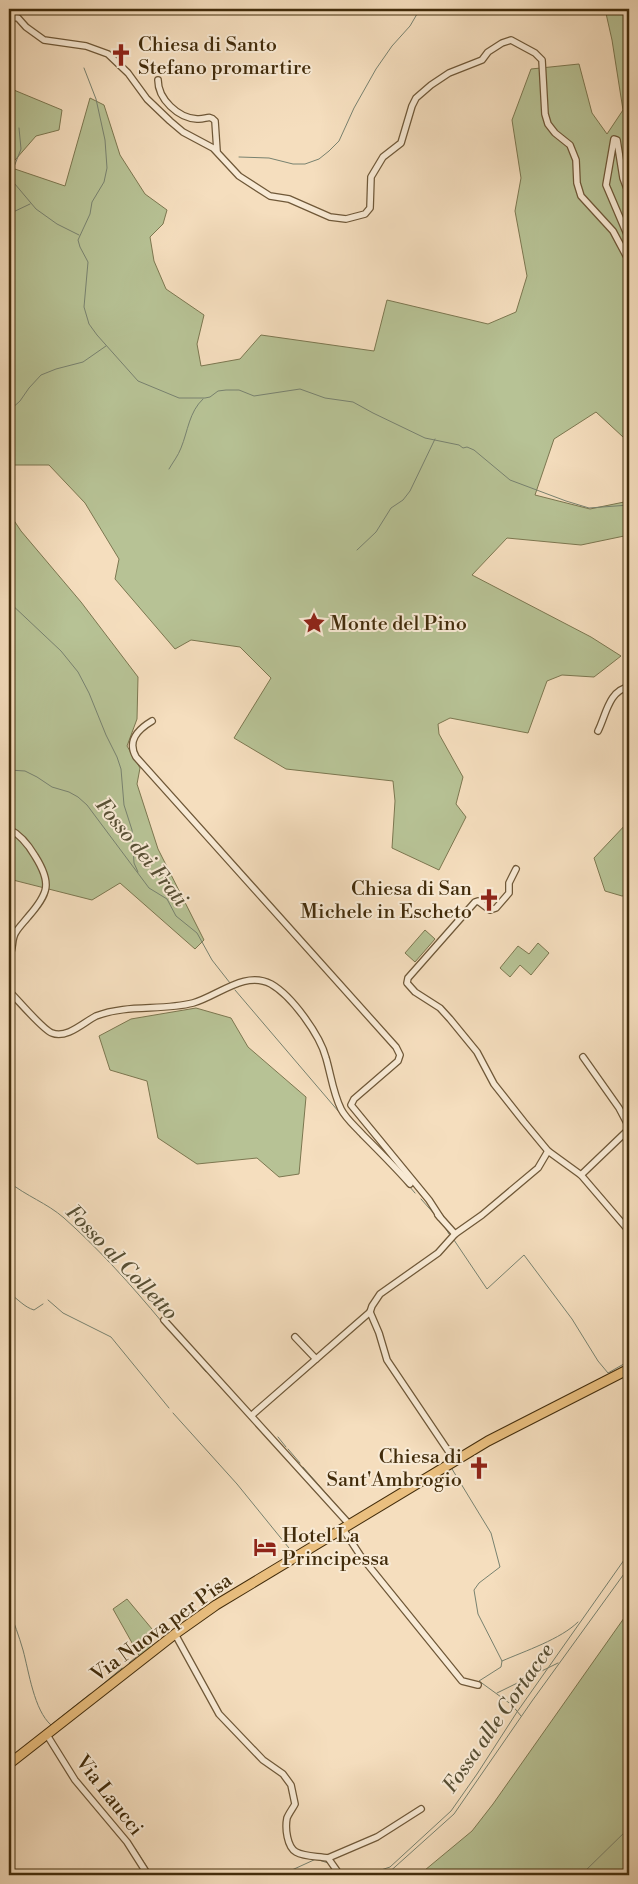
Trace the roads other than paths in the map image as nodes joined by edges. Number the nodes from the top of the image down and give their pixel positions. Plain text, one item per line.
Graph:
1 (9, 17) edge
2 (158, 80) dead end
3 (217, 151) junction
4 (629, 194) edge
5 (629, 239) edge
6 (629, 261) edge
7 (629, 688) edge
8 (152, 721) dead end
9 (598, 731) dead end
10 (9, 829) edge
11 (516, 869) dead end
12 (9, 957) edge
13 (9, 991) edge
14 (583, 1057) dead end
15 (548, 1151) junction
16 (581, 1175) junction
17 (440, 1217) junction
18 (629, 1231) edge
19 (455, 1234) junction
20 (370, 1312) junction
21 (164, 1320) dead end
22 (295, 1336) dead end
23 (316, 1359) junction
24 (629, 1369) edge
25 (252, 1415) junction
26 (455, 1461) junction
27 (347, 1527) junction
28 (175, 1634) junction
29 (478, 1685) dead end
30 (47, 1735) junction
31 (9, 1764) edge
32 (421, 1809) dead end
33 (328, 1858) junction
34 (148, 1875) edge
35 (340, 1875) edge

1 - 3 street
2 - 3 street
3 - 6 street
4 - 5 street
7 - 9 street
8 - 17 street
10 - 12 street
11 - 15 street
13 - 17 street
14 - 16 street
15 - 16 street
15 - 19 street
16 - 18 street
17 - 19 street
19 - 20 street
20 - 23 street
20 - 26 street
21 - 25 street
22 - 23 street
23 - 25 street
24 - 26 main road, Via Nuova per Pisa
25 - 27 street
26 - 27 main road, Via Nuova per Pisa
27 - 28 main road, Via Nuova per Pisa
27 - 29 street
28 - 30 main road, Via Nuova per Pisa
28 - 33 street
30 - 31 main road, Via Nuova per Pisa
30 - 34 street, Via Laucci
32 - 33 street
33 - 35 street

